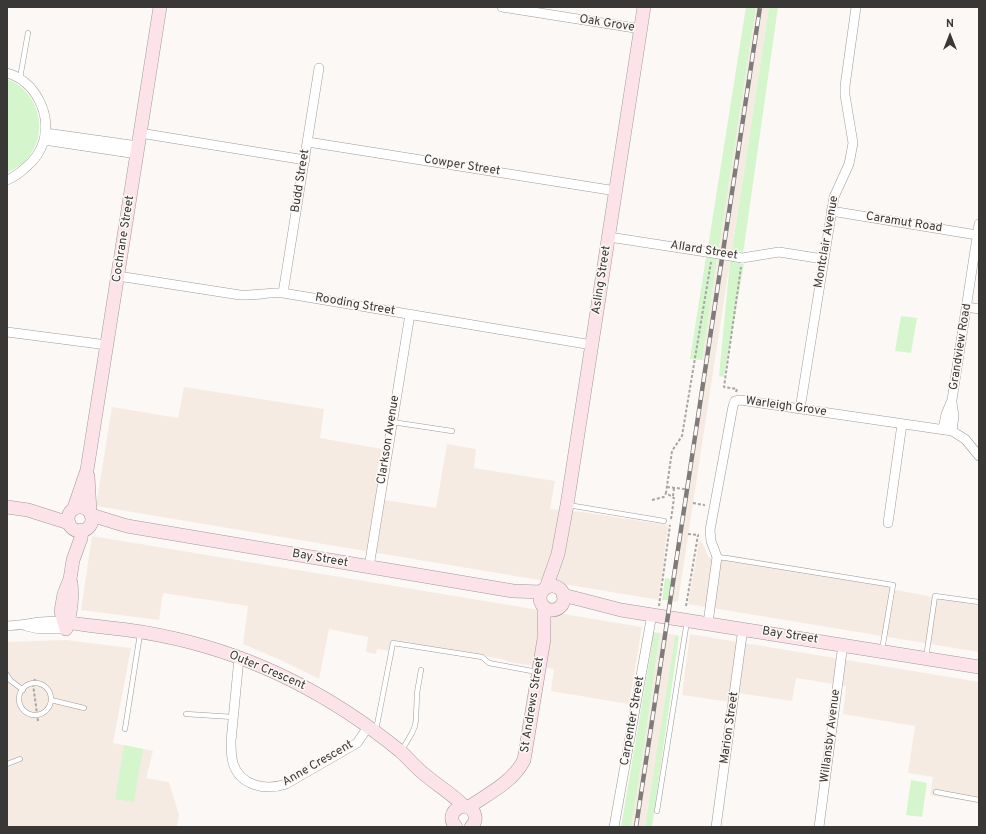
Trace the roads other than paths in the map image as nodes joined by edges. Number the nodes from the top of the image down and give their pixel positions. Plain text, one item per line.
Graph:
1 (160, 7) edge
2 (502, 7) edge
3 (644, 7) edge
4 (856, 7) edge
5 (641, 29) junction
6 (28, 33) dead end
7 (319, 68) dead end
8 (7, 74) edge
9 (20, 78) junction
10 (45, 137) junction
11 (308, 142) junction
12 (138, 144) junction
13 (305, 160) junction
14 (7, 180) edge
15 (616, 191) junction
16 (831, 211) junction
17 (979, 224) edge
18 (977, 235) junction
19 (609, 237) junction
20 (823, 259) junction
21 (118, 276) junction
22 (283, 293) junction
23 (967, 307) junction
24 (979, 309) edge
25 (410, 314) junction
26 (7, 332) edge
27 (107, 345) junction
28 (592, 345) junction
29 (800, 409) junction
30 (392, 422) junction
31 (902, 424) junction
32 (948, 430) junction
33 (452, 431) dead end
34 (979, 456) edge
35 (87, 470) junction
36 (567, 505) junction
37 (7, 507) edge
38 (73, 509) junction
39 (28, 510) junction
40 (664, 521) dead end
41 (82, 522) junction
42 (888, 523) dead end
43 (717, 557) junction
44 (369, 567) junction
45 (551, 598) junction
46 (979, 602) edge
47 (655, 615) junction
48 (687, 620) junction
49 (708, 623) junction
50 (66, 624) junction
51 (7, 626) edge
52 (743, 628) junction
53 (140, 632) junction
54 (843, 644) junction
55 (882, 651) junction
56 (239, 658) junction
57 (926, 658) junction
58 (979, 667) edge
59 (421, 670) dead end
60 (539, 672) junction
61 (7, 675) edge
62 (23, 690) junction
63 (51, 700) junction
64 (84, 708) dead end
65 (186, 714) dead end
66 (234, 717) junction
67 (126, 729) dead end
68 (372, 730) junction
69 (400, 752) junction
70 (20, 759) dead end
71 (7, 764) edge
72 (424, 774) junction
73 (501, 786) junction
74 (936, 792) dead end
75 (979, 800) edge
76 (466, 807) junction
77 (657, 811) dead end
78 (454, 819) edge
79 (475, 824) edge
80 (444, 827) edge
81 (614, 827) edge
82 (716, 827) edge
83 (819, 827) edge

1 - 12 street, Cochrane Street
2 - 5 street, Oak Grove
3 - 5 street, Asling Street
4 - 16 street, Montclair Avenue
5 - 15 street, Asling Street
6 - 9 lane
7 - 11 street, Budd Street
8 - 9 street
9 - 10 street
10 - 12 street
10 - 14 street
11 - 13 street, Budd Street
11 - 15 street, Cowper Street
12 - 13 street
12 - 21 street, Cochrane Street
13 - 22 street, Budd Street
15 - 19 street, Asling Street
16 - 18 street, Caramut Road
16 - 20 street, Montclair Avenue
17 - 18 street, Grandview Road
18 - 23 street, Grandview Road
19 - 20 street, Allard Street, bridge
19 - 28 street, Asling Street
20 - 29 street, Montclair Avenue
21 - 22 street, Rooding Street
21 - 27 street, Cochrane Street
22 - 25 street, Rooding Street
23 - 24 street
23 - 32 street, Grandview Road
25 - 28 street, Rooding Street
25 - 30 street, Clarkson Avenue
26 - 27 street
27 - 35 street, Cochrane Street
28 - 36 street, Asling Street
29 - 31 street, Warleigh Grove
29 - 43 street, Warleigh Grove
30 - 33 lane
30 - 44 street, Clarkson Avenue
31 - 32 street, Warleigh Grove
31 - 42 street
32 - 34 street, Warleigh Grove
35 - 38 street, Cochrane Street
35 - 41 street, Cochrane Street
36 - 40 lane
36 - 45 street, Asling Street
37 - 39 street, Bay Street
38 - 39 street, Bay Street
38 - 41 street, Cochrane Street
38 - 41 street, Bay Street
39 - 41 street, Bay Street
41 - 44 street, Bay Street
41 - 50 street, Cochrane Street
43 - 49 street, Warleigh Grove
43 - 55 lane
44 - 45 street, Bay Street
45 - 47 street, Bay Street
45 - 60 street, St Andrews Street
46 - 57 lane
47 - 48 street, Bay Street
47 - 81 street, Carpenter Street
48 - 49 street, Bay Street
48 - 77 lane
49 - 52 street, Bay Street
50 - 51 street, Outer Crescent
50 - 53 street, Outer Crescent
52 - 54 street, Bay Street
52 - 82 street, Marion Street
53 - 56 street, Outer Crescent
53 - 67 lane
54 - 55 street, Bay Street
54 - 83 street, Willansby Avenue
55 - 57 street, Bay Street
56 - 66 street, Anne Crescent
56 - 68 street, Outer Crescent
57 - 58 street, Bay Street
59 - 69 lane
60 - 68 lane
60 - 73 street, St Andrews Street
61 - 62 lane
62 - 63 lane
62 - 63 lane
63 - 64 lane
65 - 66 lane
66 - 68 street, Anne Crescent
68 - 69 street, Outer Crescent
69 - 72 street, Outer Crescent
70 - 71 lane
72 - 76 street, Outer Crescent
72 - 78 street, Outer Crescent
73 - 76 street, St Andrews Street
73 - 79 street, St Andrews Street
74 - 75 lane
76 - 78 street, St Andrews Street
76 - 79 street
78 - 80 street

